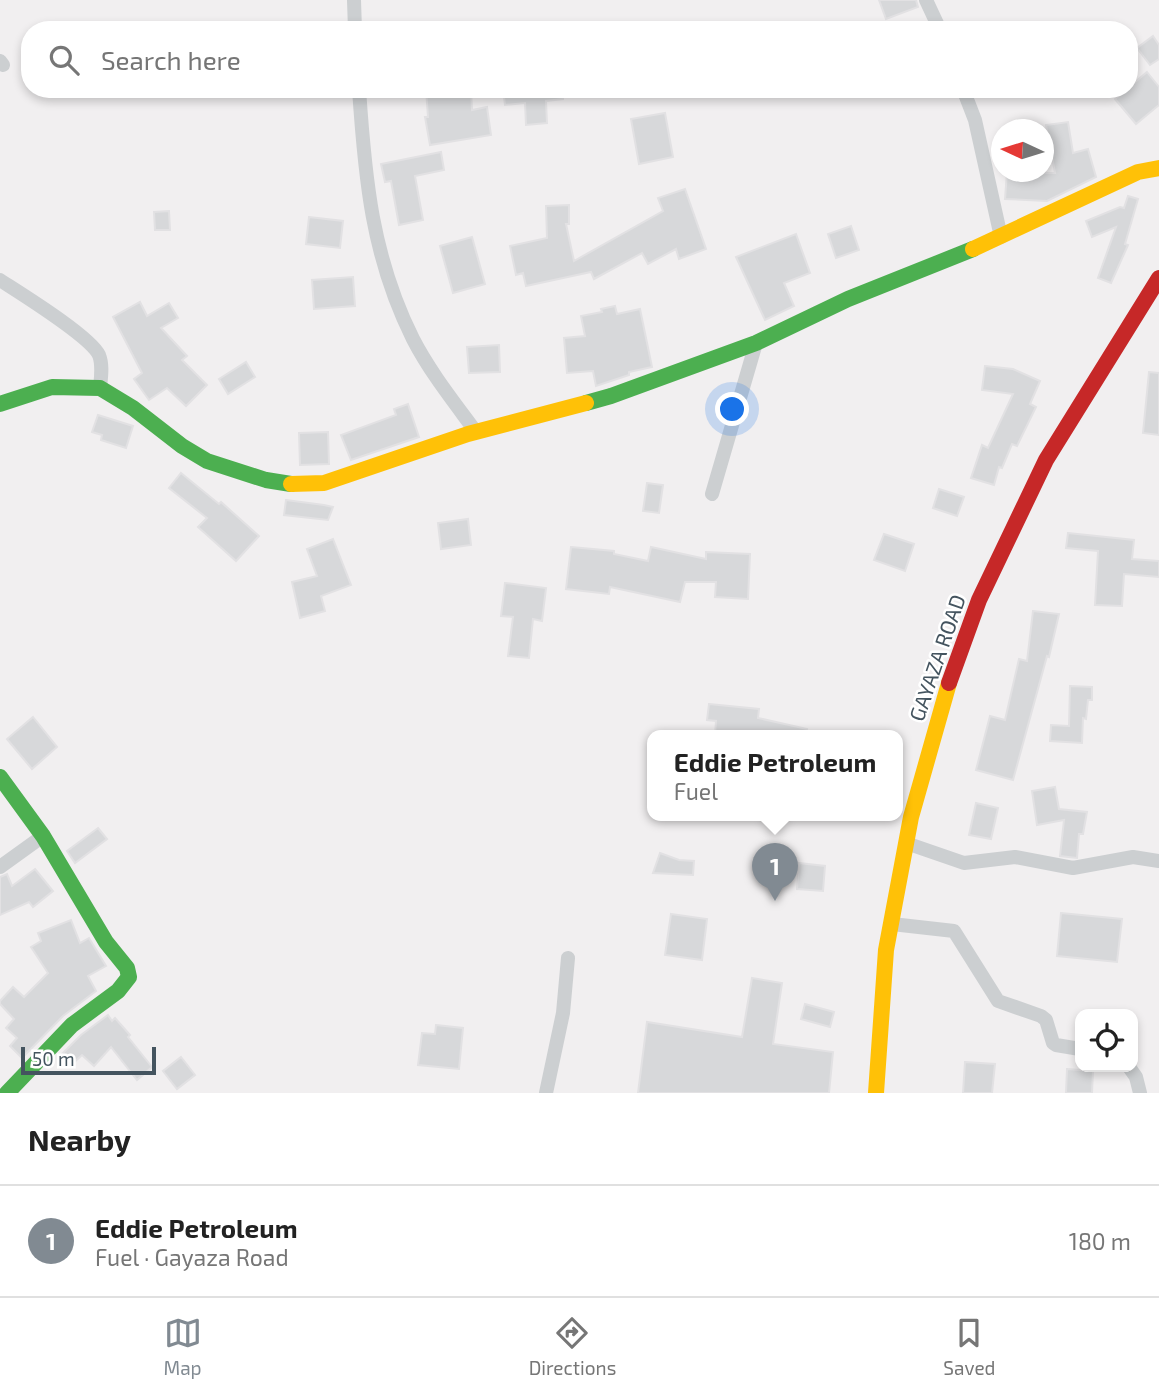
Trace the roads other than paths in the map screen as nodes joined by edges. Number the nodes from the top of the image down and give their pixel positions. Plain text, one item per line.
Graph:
1 (354, 0) edge
2 (926, 0) edge
3 (355, 21) edge
4 (936, 21) edge
5 (360, 98) edge
6 (967, 98) edge
7 (1159, 168) edge
8 (1000, 237) junction
9 (1159, 278) edge
10 (0, 280) edge
11 (756, 343) junction
12 (100, 388) junction
13 (0, 404) edge
14 (476, 432) junction
15 (712, 494) dead end
16 (0, 777) edge
17 (43, 836) junction
18 (906, 843) junction
19 (1159, 861) edge
20 (0, 867) edge
21 (892, 924) junction
22 (568, 958) dead end
23 (1075, 1048) edge
24 (1132, 1072) edge
25 (0, 1090) edge
26 (7, 1093) edge
27 (546, 1093) edge
28 (876, 1093) edge
29 (1140, 1093) edge

1 - 3 street
2 - 4 street
5 - 14 street
6 - 8 street
7 - 8 street
8 - 11 street
9 - 18 street, GAYAZA ROAD
10 - 12 street
11 - 14 street
11 - 15 street
12 - 13 street
12 - 14 street
16 - 17 street
17 - 20 street
17 - 26 street
18 - 19 street
18 - 21 street, GAYAZA ROAD
21 - 23 street
21 - 28 street, GAYAZA ROAD
22 - 27 street
24 - 29 street
25 - 26 street

